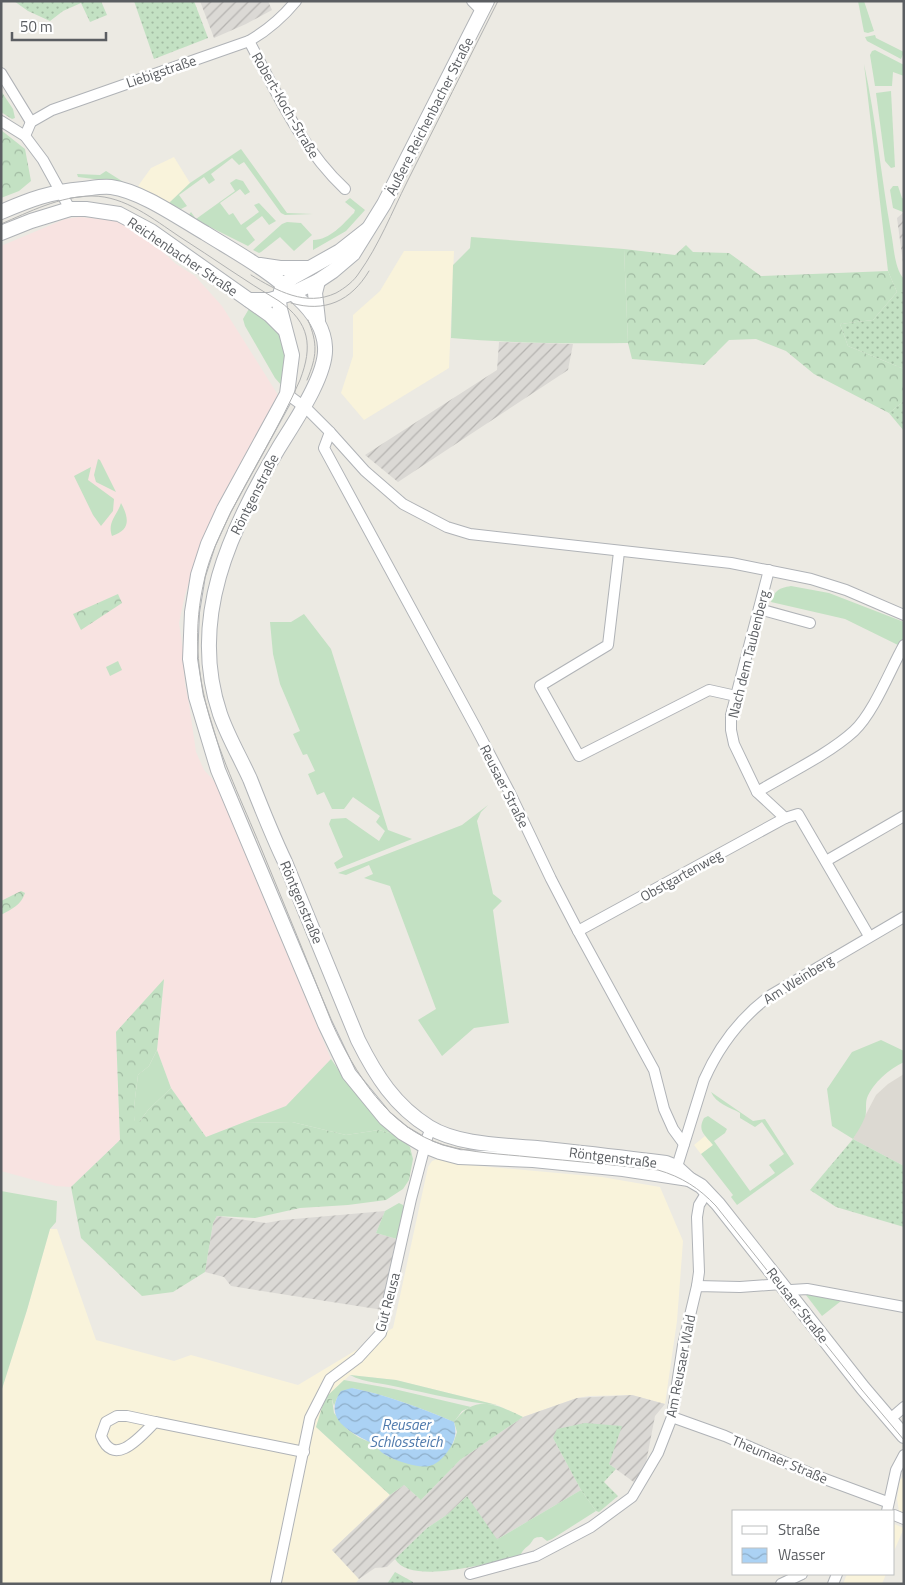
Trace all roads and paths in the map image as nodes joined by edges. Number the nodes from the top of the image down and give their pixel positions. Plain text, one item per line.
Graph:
1 (296, 1) edge
2 (480, 4) edge
3 (249, 41) junction
4 (1, 73) edge
5 (1, 121) edge
6 (31, 122) junction
7 (25, 136) junction
8 (345, 189) dead end
9 (59, 192) junction
10 (70, 210) junction
11 (1, 212) edge
12 (368, 229) junction
13 (1, 233) edge
14 (254, 264) junction
15 (312, 268) junction
16 (318, 281) junction
17 (289, 289) junction
18 (279, 299) junction
19 (249, 300) junction
20 (318, 321) junction
21 (284, 330) junction
22 (287, 394) junction
23 (303, 407) junction
24 (330, 432) junction
25 (619, 552) junction
26 (769, 570) junction
27 (759, 608) junction
28 (904, 615) edge
29 (810, 622) dead end
30 (904, 645) edge
31 (736, 696) junction
32 (757, 792) junction
33 (904, 816) edge
34 (785, 818) junction
35 (826, 861) junction
36 (904, 917) edge
37 (578, 931) junction
38 (869, 936) junction
39 (431, 1128) junction
40 (684, 1144) junction
41 (425, 1146) junction
42 (675, 1172) junction
43 (688, 1178) joint
44 (707, 1192) junction
45 (697, 1286) junction
46 (785, 1288) junction
47 (904, 1307) edge
48 (904, 1407) edge
49 (672, 1417) junction
50 (889, 1420) junction
51 (155, 1422) junction
52 (904, 1436) edge
53 (304, 1452) junction
54 (904, 1455) edge
55 (887, 1507) edge
56 (470, 1574) dead end
57 (800, 1575) edge
58 (276, 1582) dead end
59 (781, 1584) edge

1 - 3 street, Liebigstraße
2 - 12 street, Äußere Reichenbacher Straße
3 - 6 street, Liebigstraße
3 - 8 street, Robert-Koch-Straße
4 - 6 street
5 - 7 street
6 - 7 street
7 - 9 street
9 - 10 street
9 - 11 street, Reichenbacher Straße
9 - 14 street, Reichenbacher Straße
10 - 13 street, Reichenbacher Straße
10 - 19 street, Reichenbacher Straße
12 - 15 street, Äußere Reichenbacher Straße
12 - 16 street, Äußere Reichenbacher Straße
14 - 15 street
14 - 17 street, Röntgenstraße
15 - 17 street, Äußere Reichenbacher Straße
16 - 17 street, Äußere Reichenbacher Straße
16 - 20 street
17 - 18 street, Äußere Reichenbacher Straße
17 - 20 street, Röntgenstraße
18 - 19 street, Äußere Reichenbacher Straße
18 - 21 street, Röntgenstraße
19 - 21 street, Röntgenstraße
20 - 23 street, Röntgenstraße
21 - 22 street, Röntgenstraße
22 - 23 street
22 - 41 street, Röntgenstraße
23 - 24 street
23 - 39 street, Röntgenstraße
24 - 25 street
24 - 37 street, Reusaer Straße
25 - 26 street
25 - 31 street
26 - 27 street, Nach dem Taubenberg
26 - 28 street
27 - 29 street
27 - 31 street, Nach dem Taubenberg
30 - 32 street
31 - 32 street, Nach dem Taubenberg
32 - 34 street, Nach dem Taubenberg
33 - 35 street
34 - 35 street, Nach dem Taubenberg
34 - 37 street, Obstgartenweg
35 - 38 street, Nach dem Taubenberg
36 - 38 street, Am Weinberg
37 - 40 street, Reusaer Straße
38 - 40 street, Am Weinberg
39 - 41 street, Gut Reusa
39 - 42 street, Röntgenstraße
40 - 42 street, Am Weinberg
41 - 42 street, Röntgenstraße
41 - 53 street, Gut Reusa
42 - 43 street, Röntgenstraße
43 - 44 street, Reusaer Straße
44 - 45 street, Am Reusaer Wald
44 - 46 street, Reusaer Straße
45 - 46 street
45 - 49 street, Am Reusaer Wald
46 - 47 street
46 - 50 street, Reusaer Straße
48 - 50 street
49 - 55 street, Theumaer Straße
49 - 56 street, Am Reusaer Wald
50 - 52 street, Reusaer Straße
51 - 51 street
51 - 53 street
53 - 58 street, Gut Reusa
54 - 55 street
57 - 59 street

